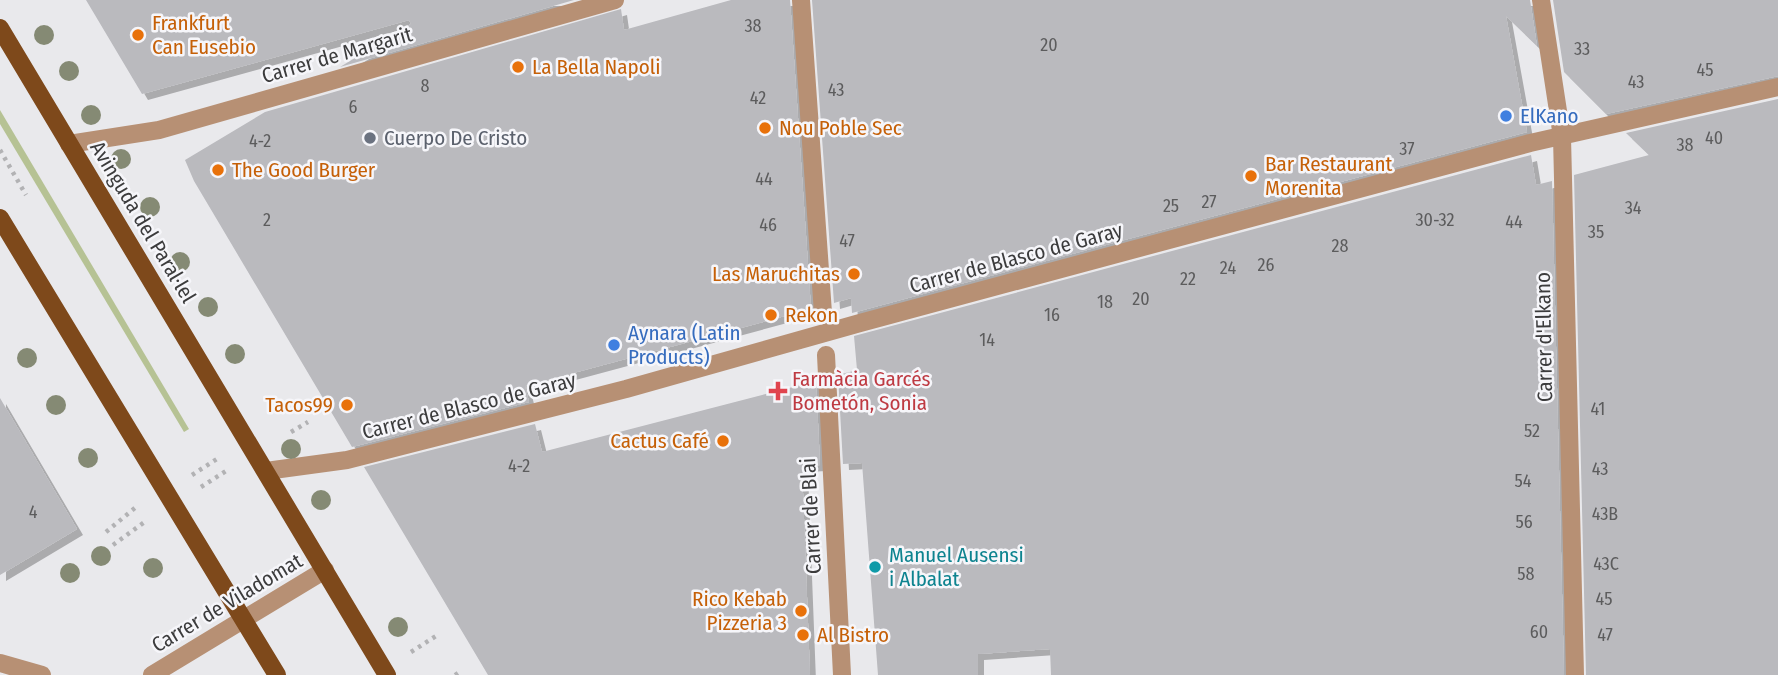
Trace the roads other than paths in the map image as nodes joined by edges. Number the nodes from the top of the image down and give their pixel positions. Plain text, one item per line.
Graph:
1 (615, 0) edge
2 (801, 0) edge
3 (1541, 0) edge
4 (0, 28) edge
5 (1778, 87) edge
6 (1562, 137) junction
7 (69, 144) junction
8 (0, 218) edge
9 (823, 313) dead end
10 (826, 355) dead end
11 (266, 471) junction
12 (325, 570) junction
13 (244, 619) junction
14 (0, 663) edge
15 (42, 675) edge
16 (152, 675) edge
17 (277, 675) edge
18 (387, 675) edge
19 (842, 675) edge
20 (1575, 675) edge

1 - 7 street, Carrer de Margarit
2 - 9 street
3 - 6 street, Carrer d'Elkano
4 - 7 main road, Avinguda del Paral·lel
5 - 6 street, Carrer de Blasco de Garay
6 - 11 street, Carrer de Blasco de Garay
6 - 20 street, Carrer d'Elkano
7 - 11 main road, Avinguda del Paral·lel
8 - 13 main road
10 - 19 street, Carrer de Blai
11 - 12 main road, Avinguda del Paral·lel
12 - 13 street, Carrer de Viladomat
12 - 18 main road, Avinguda del Paral·lel
13 - 16 street, Carrer de Viladomat
13 - 17 main road
14 - 15 street

